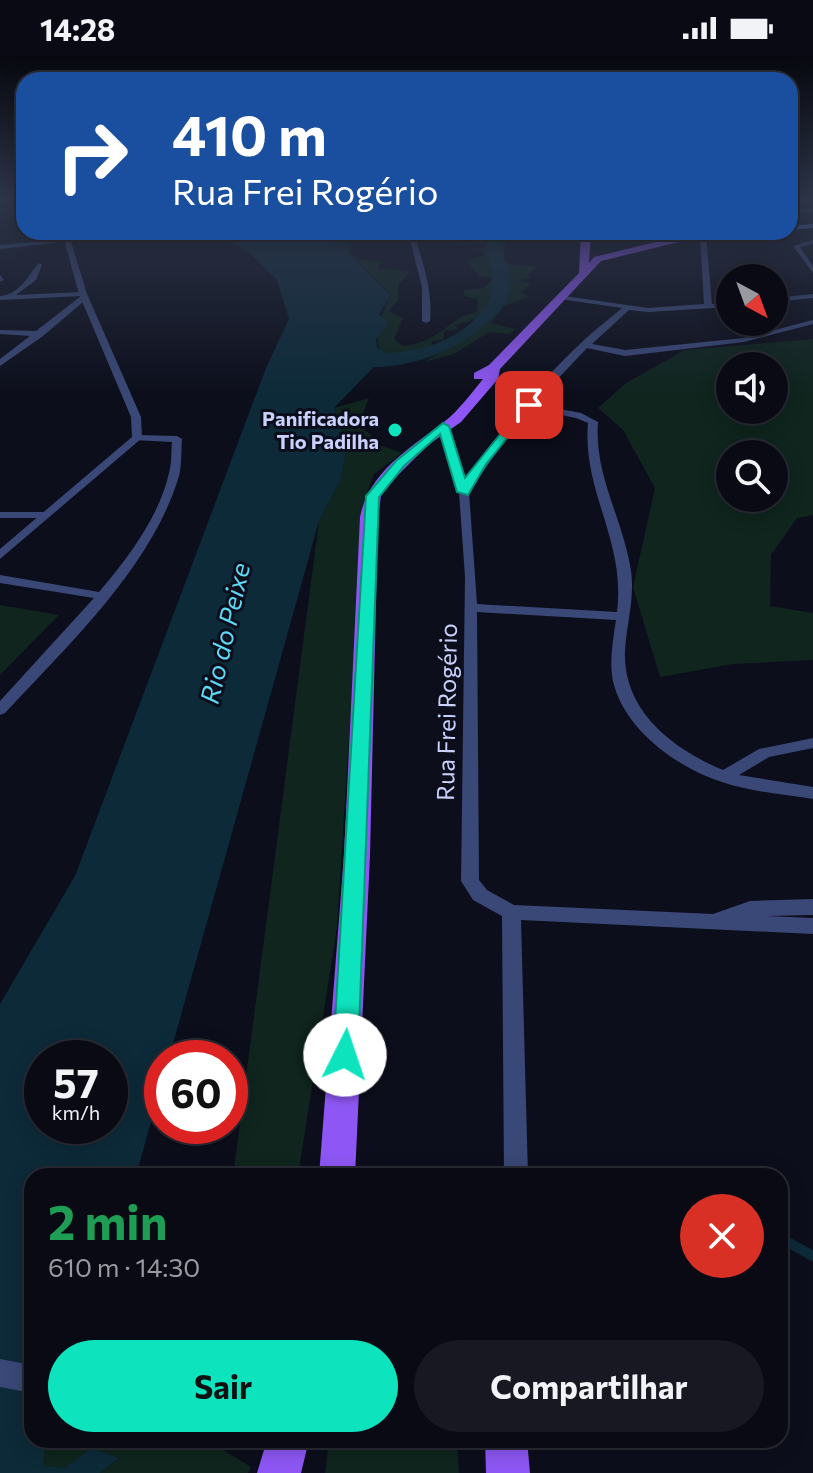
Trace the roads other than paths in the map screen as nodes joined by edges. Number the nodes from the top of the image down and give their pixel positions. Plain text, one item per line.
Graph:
1 (75, 264) edge
2 (418, 264) edge
3 (584, 264) edge
4 (592, 264) edge
5 (705, 264) edge
6 (39, 265) dead end
7 (583, 271) junction
8 (84, 296) junction
9 (813, 296) edge
10 (560, 297) junction
11 (5, 298) edge
12 (788, 299) edge
13 (629, 306) junction
14 (708, 306) junction
15 (716, 306) edge
16 (426, 321) dead end
17 (813, 322) edge
18 (788, 326) edge
19 (0, 332) edge
20 (40, 334) junction
21 (756, 336) edge
22 (583, 345) junction
23 (0, 363) edge
24 (474, 390) junction
25 (467, 405) junction
26 (529, 405) junction
27 (446, 416) junction
28 (137, 438) junction
29 (464, 492) junction
30 (0, 515) edge
31 (44, 515) junction
32 (0, 555) edge
33 (0, 579) edge
34 (103, 596) junction
35 (472, 608) junction
36 (624, 616) junction
37 (0, 710) edge
38 (813, 743) edge
39 (723, 777) junction
40 (813, 793) edge
41 (813, 907) edge
42 (511, 912) junction
43 (704, 922) junction
44 (813, 926) edge
45 (337, 1168) edge
46 (516, 1168) edge
47 (0, 1373) edge
48 (24, 1378) edge
49 (506, 1448) edge
50 (508, 1473) edge

1 - 8 street
2 - 16 street
3 - 7 main road
4 - 7 main road
5 - 14 street
6 - 11 street
7 - 10 main road
8 - 11 street
8 - 20 street
8 - 28 street
9 - 12 street
10 - 13 street
10 - 24 main road
13 - 14 street
13 - 22 street
14 - 15 street
17 - 18 street
19 - 20 street
20 - 23 street
21 - 22 street
22 - 26 street
24 - 25 main road
24 - 27 main road
25 - 27 main road
25 - 27 main road
26 - 29 street
26 - 36 street
27 - 29 street, Rua Frei Rogério
27 - 45 main road
28 - 31 street
28 - 34 street
29 - 35 street, Rua Frei Rogério
30 - 31 street
31 - 32 street
33 - 34 street
34 - 37 street
35 - 36 street
35 - 42 street, Rua Frei Rogério
36 - 39 street
38 - 39 street
39 - 40 street
41 - 43 street
42 - 43 street
42 - 46 street
43 - 44 street
47 - 48 street
49 - 50 main road

